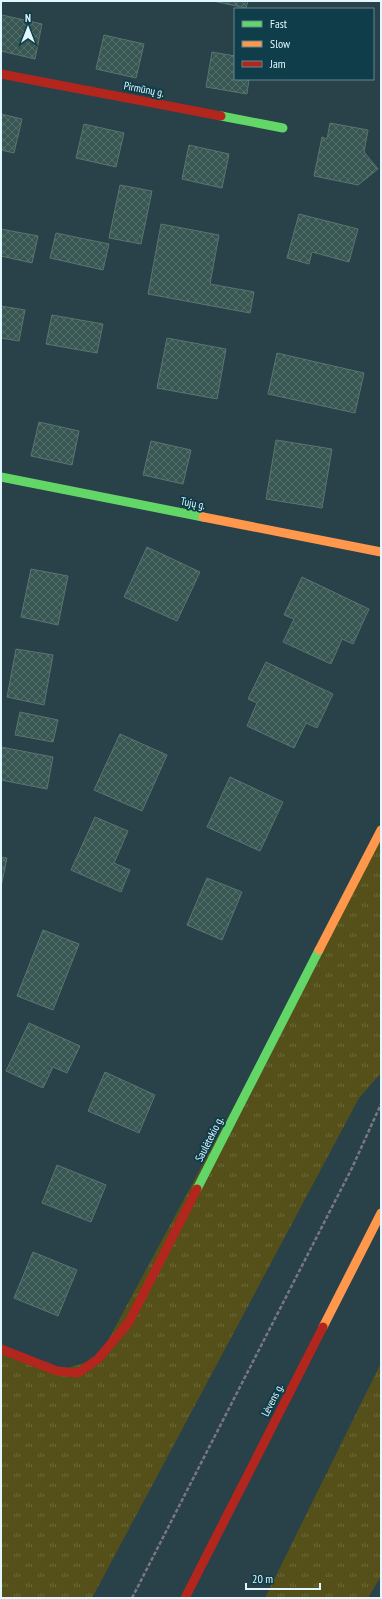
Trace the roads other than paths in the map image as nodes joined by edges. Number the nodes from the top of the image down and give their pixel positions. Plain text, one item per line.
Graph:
1 (1, 74) edge
2 (283, 128) dead end
3 (1, 477) edge
4 (381, 552) edge
5 (381, 830) edge
6 (381, 1213) edge
7 (1, 1349) edge
8 (185, 1598) edge

1 - 2 street, Pirmūnų g.
3 - 4 street, Tujų g.
5 - 7 street, Saulėtekio g.
6 - 8 street, Lėvens g.

